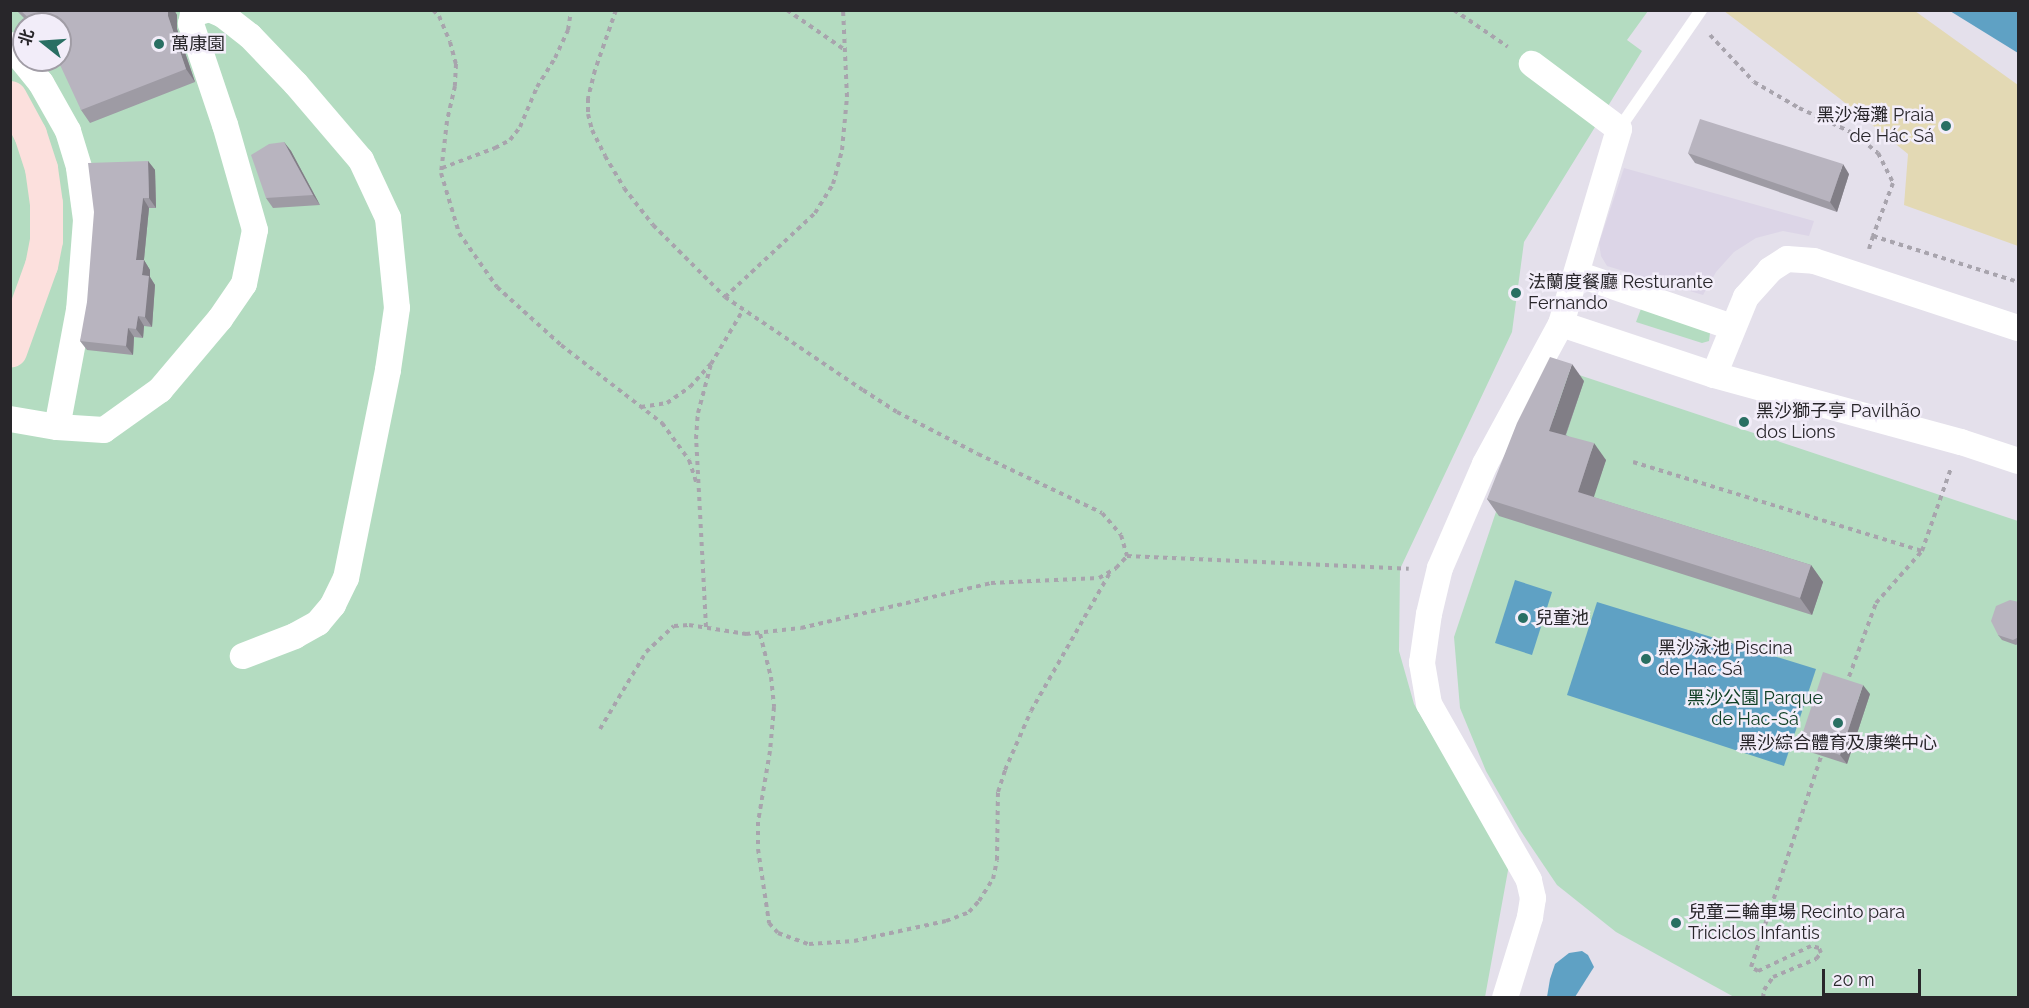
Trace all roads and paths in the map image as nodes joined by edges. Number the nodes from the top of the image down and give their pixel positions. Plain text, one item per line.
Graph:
1 (206, 10) edge
2 (212, 10) edge
3 (433, 10) edge
4 (571, 10) edge
5 (616, 10) edge
6 (787, 10) edge
7 (843, 10) edge
8 (1454, 10) edge
9 (1701, 10) edge
10 (1693, 22) junction
11 (10, 45) edge
12 (844, 50) junction
13 (1532, 64) joint
14 (10, 97) edge
15 (1619, 129) junction
16 (442, 168) junction
17 (1873, 236) junction
18 (1577, 274) junction
19 (1860, 276) junction
20 (2019, 282) edge
21 (725, 297) junction
22 (743, 310) junction
23 (1561, 324) junction
24 (1732, 327) junction
25 (2019, 328) edge
26 (10, 351) edge
27 (711, 364) junction
28 (1714, 375) junction
29 (641, 407) junction
30 (10, 419) edge
31 (57, 427) junction
32 (1961, 442) junction
33 (2019, 461) edge
34 (1633, 462) dead end
35 (697, 484) junction
36 (1922, 551) junction
37 (1127, 556) junction
38 (1440, 568) junction
39 (1111, 571) junction
40 (706, 627) junction
41 (760, 634) junction
42 (243, 656) dead end
43 (1845, 690) edge
44 (600, 729) dead end
45 (1826, 744) edge
46 (1505, 998) edge
47 (1763, 998) edge

1 - 31 street
2 - 42 street
3 - 16 path
4 - 16 path
5 - 21 path
6 - 12 path
7 - 12 path
8 - 13 path
9 - 10 lane
10 - 15 lane
10 - 17 path
11 - 31 street
12 - 21 path
13 - 15 street
14 - 26 main road
15 - 18 street
16 - 29 path
17 - 19 path
17 - 20 path
18 - 23 street
18 - 24 street
19 - 24 street
19 - 25 street
21 - 22 path
22 - 27 path
22 - 37 path
23 - 28 street
23 - 38 street
24 - 28 street
27 - 29 path
27 - 35 path
28 - 32 street
29 - 35 path
30 - 31 street
32 - 33 street
32 - 36 path
34 - 36 path
35 - 40 path
36 - 43 path
37 - 38 path
37 - 39 path
38 - 46 street
39 - 41 path
39 - 41 path
40 - 41 path
40 - 44 path
45 - 47 path

